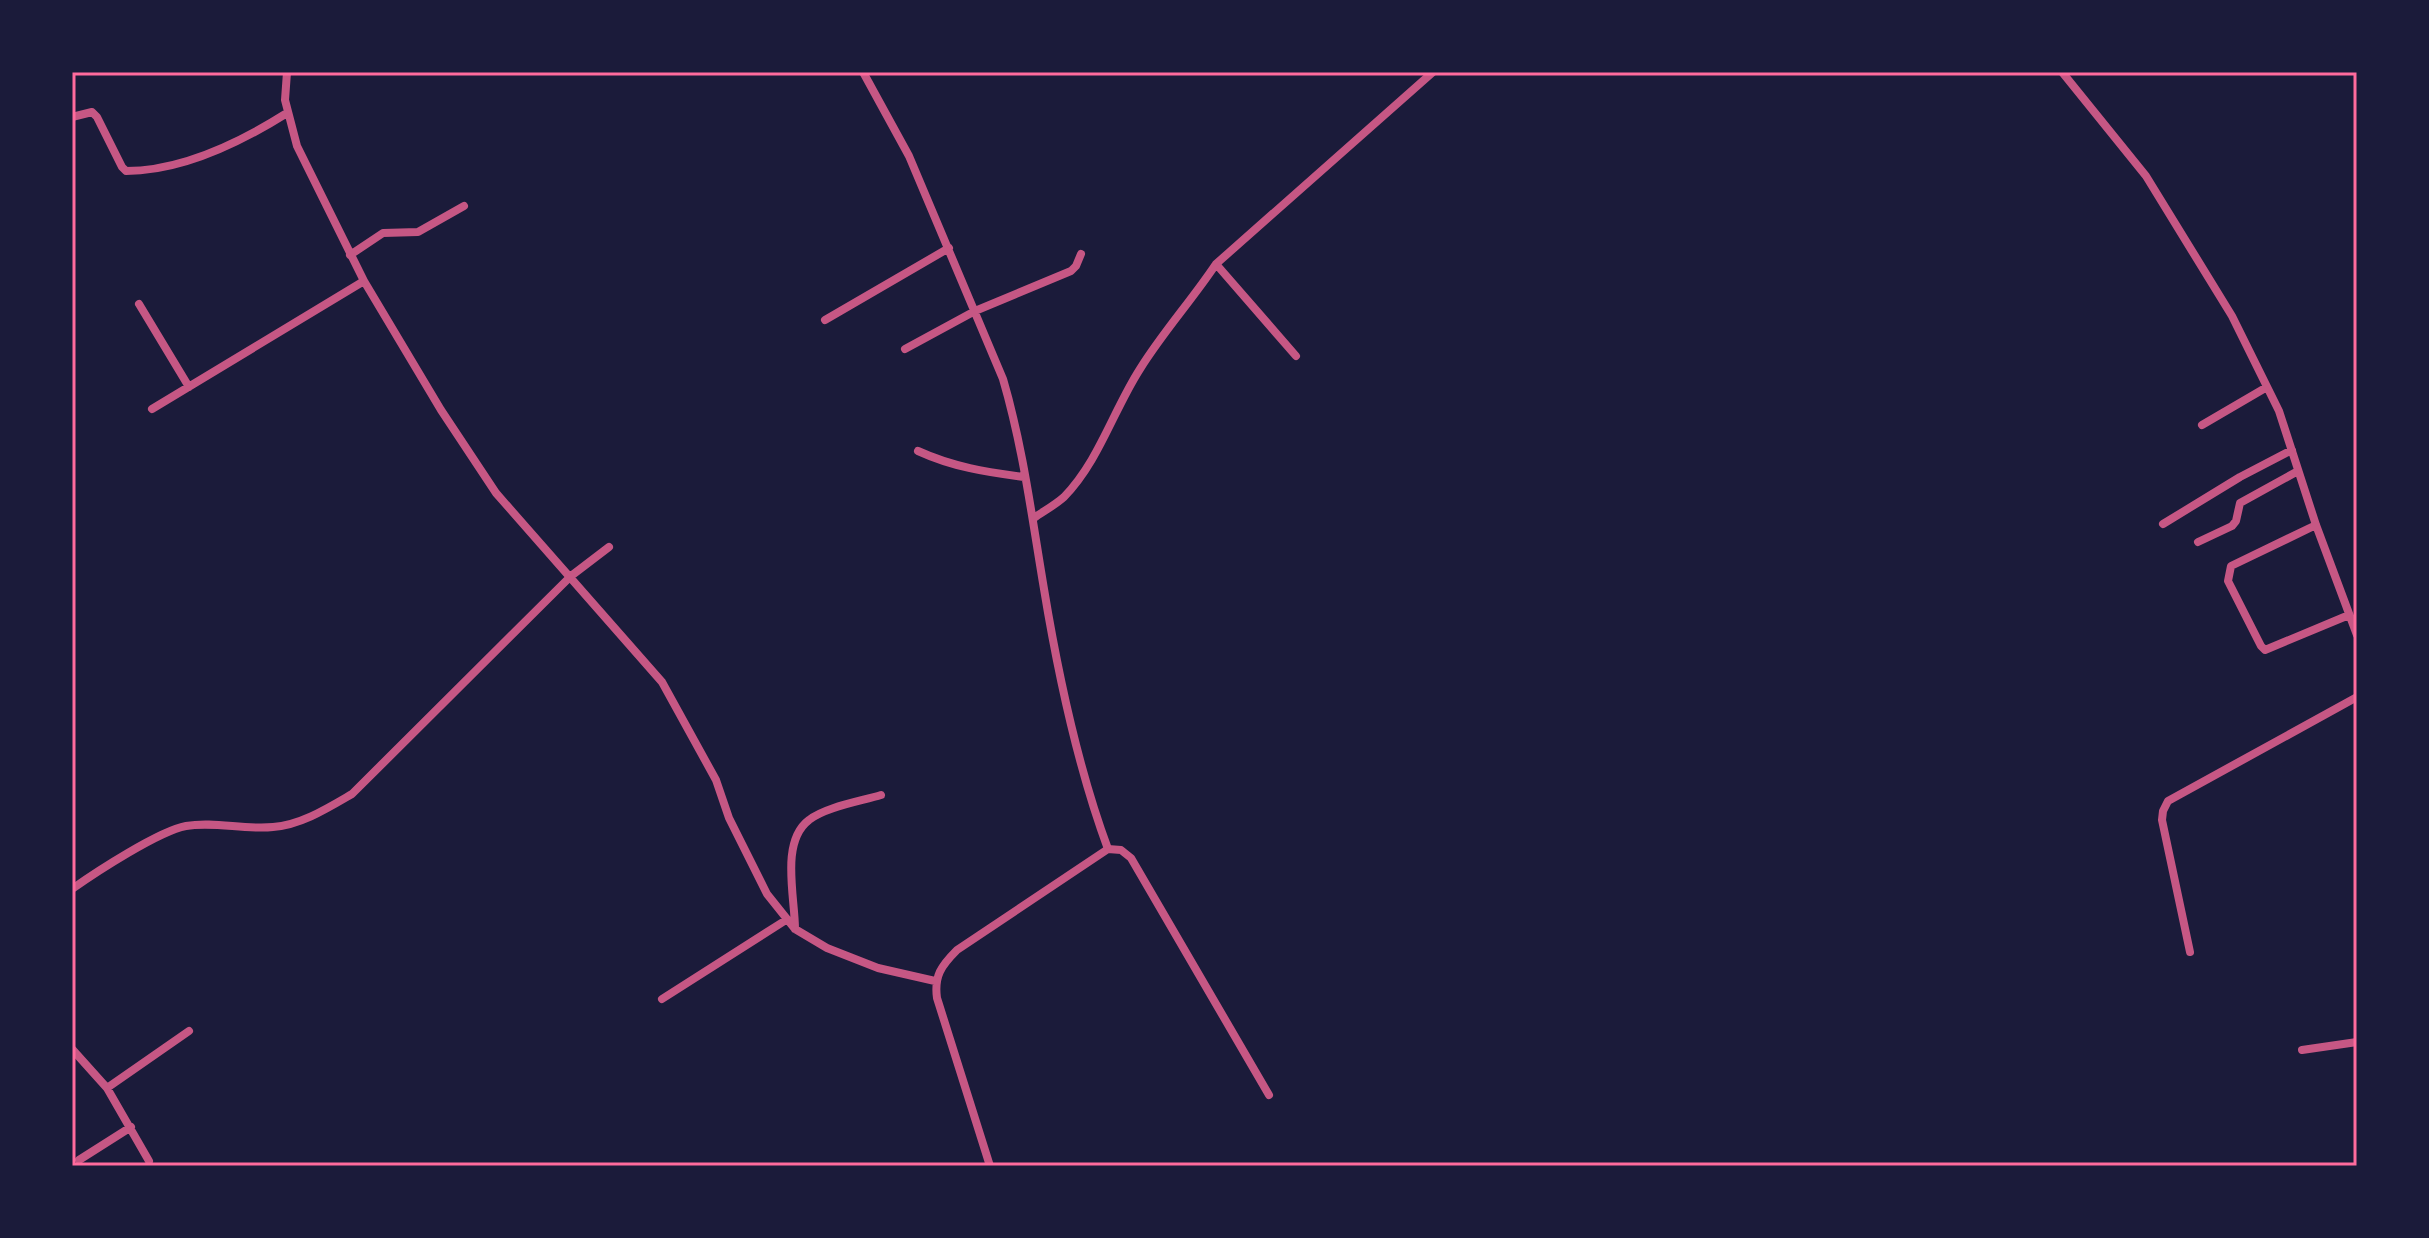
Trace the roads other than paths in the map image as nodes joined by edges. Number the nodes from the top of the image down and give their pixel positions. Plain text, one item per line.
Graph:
1 (287, 72) edge
2 (863, 72) edge
3 (1433, 72) edge
4 (2062, 72) edge
5 (287, 113) junction
6 (72, 117) edge
7 (464, 206) dead end
8 (949, 248) junction
9 (1081, 254) dead end
10 (350, 255) junction
11 (1216, 264) junction
12 (364, 281) junction
13 (139, 304) dead end
14 (975, 311) junction
15 (825, 320) dead end
16 (905, 349) dead end
17 (1296, 356) dead end
18 (189, 387) junction
19 (2267, 387) junction
20 (152, 409) dead end
21 (2202, 425) dead end
22 (2292, 450) junction
23 (918, 451) dead end
24 (2298, 471) junction
25 (1024, 477) junction
26 (1034, 518) junction
27 (2163, 524) dead end
28 (2316, 525) junction
29 (2198, 542) dead end
30 (609, 547) dead end
31 (571, 576) junction
32 (2349, 615) junction
33 (2357, 635) edge
34 (2357, 697) edge
35 (881, 795) dead end
36 (1108, 849) junction
37 (72, 889) edge
38 (786, 920) junction
39 (795, 929) junction
40 (2190, 952) dead end
41 (935, 981) junction
42 (662, 999) dead end
43 (189, 1031) dead end
44 (2357, 1042) edge
45 (2302, 1050) dead end
46 (74, 1055) edge
47 (107, 1088) junction
48 (1269, 1095) dead end
49 (131, 1127) junction
50 (79, 1160) dead end
51 (149, 1161) dead end
52 (990, 1166) edge

1 - 5 street
2 - 8 street
3 - 11 street
4 - 19 street
5 - 6 street
5 - 10 street
7 - 10 street
8 - 14 street
8 - 15 street
9 - 14 street
10 - 12 street
11 - 17 street
11 - 26 street
12 - 18 street
12 - 31 street
13 - 18 street
14 - 16 street
14 - 25 street
18 - 20 street
19 - 21 street
19 - 22 street
22 - 24 street
22 - 27 street
23 - 25 street
24 - 28 street
24 - 29 street
25 - 26 street
26 - 36 street
28 - 32 street
28 - 32 street
30 - 31 street
31 - 37 street
31 - 38 street
32 - 33 street
34 - 40 street
35 - 39 street
36 - 41 street
36 - 48 street
38 - 39 street
38 - 42 street
39 - 41 street
41 - 52 street
43 - 47 street
44 - 45 street
46 - 47 street
47 - 49 street
49 - 50 street
49 - 51 street

